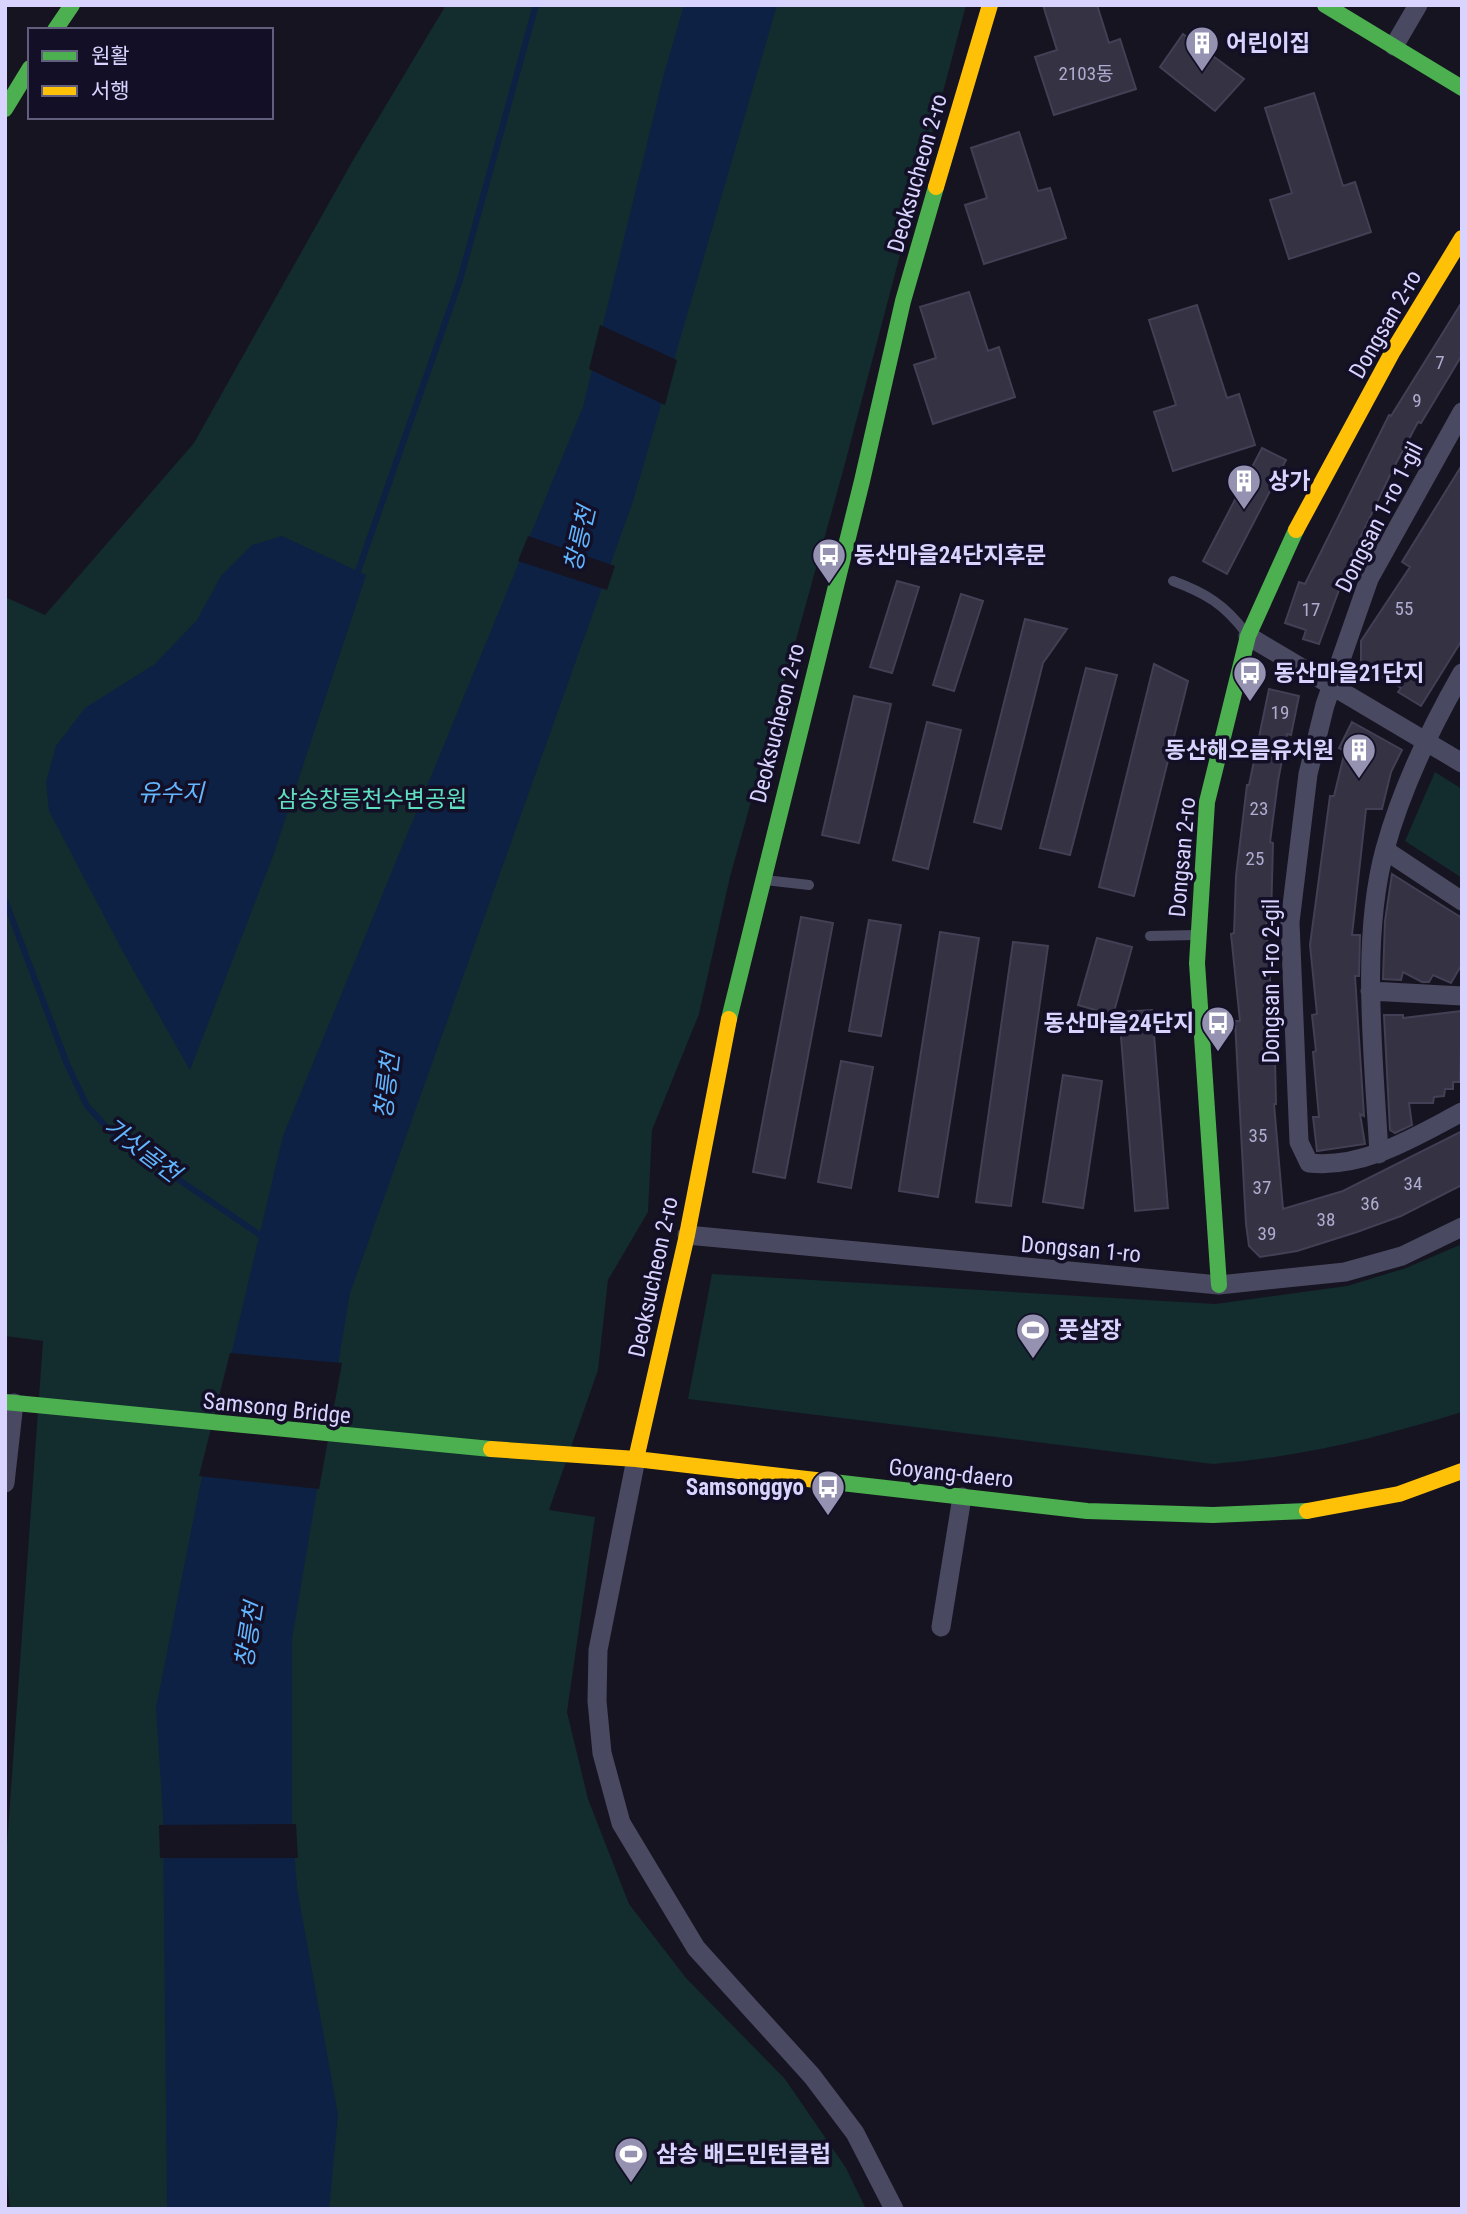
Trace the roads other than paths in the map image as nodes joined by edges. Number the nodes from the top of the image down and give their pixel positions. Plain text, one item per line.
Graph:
1 (72, 5) edge
2 (990, 5) edge
3 (1325, 5) edge
4 (1418, 5) edge
5 (56, 28) edge
6 (1394, 46) junction
7 (28, 71) edge
8 (1462, 88) edge
9 (5, 109) edge
10 (1462, 238) edge
11 (1462, 412) edge
12 (1173, 582) dead end
13 (1248, 636) junction
14 (1462, 673) edge
15 (1333, 687) junction
16 (1425, 740) junction
17 (1462, 763) edge
18 (1385, 850) junction
19 (761, 880) junction
20 (809, 885) dead end
21 (1462, 901) edge
22 (1199, 934) junction
23 (1150, 936) dead end
24 (1370, 991) junction
25 (1462, 996) edge
26 (1462, 1112) edge
27 (1379, 1154) junction
28 (1462, 1227) edge
29 (687, 1235) junction
30 (1219, 1285) junction
31 (9, 1403) edge
32 (432, 1445) joint
33 (636, 1459) junction
34 (1462, 1471) edge
35 (5, 1483) edge
36 (962, 1497) junction
37 (941, 1627) dead end
38 (894, 2209) edge

1 - 5 street
2 - 19 street, Deoksucheon 2-ro
3 - 6 street
4 - 6 street
6 - 8 street
7 - 9 street
10 - 13 street, Dongsan 2-ro
11 - 15 street, Dongsan 1-ro 1-gil
12 - 13 lane
13 - 15 street
13 - 22 street, Dongsan 2-ro
14 - 16 street
15 - 16 street
15 - 27 street, Dongsan 1-ro 2-gil
16 - 17 street
16 - 18 street
18 - 21 street
18 - 24 street
19 - 20 lane
19 - 29 street, Deoksucheon 2-ro
22 - 23 lane
22 - 30 street, Dongsan 2-ro
24 - 25 street
24 - 27 street
26 - 27 street, Dongsan 1-ro 2-gil
28 - 30 street, Dongsan 1-ro
29 - 30 street, Dongsan 1-ro
29 - 33 street, Deoksucheon 2-ro
31 - 32 street, Samsong Bridge
31 - 35 street
32 - 33 street, Goyang-daero
33 - 36 street, Goyang-daero
33 - 38 street
34 - 36 street, Goyang-daero
36 - 37 street

